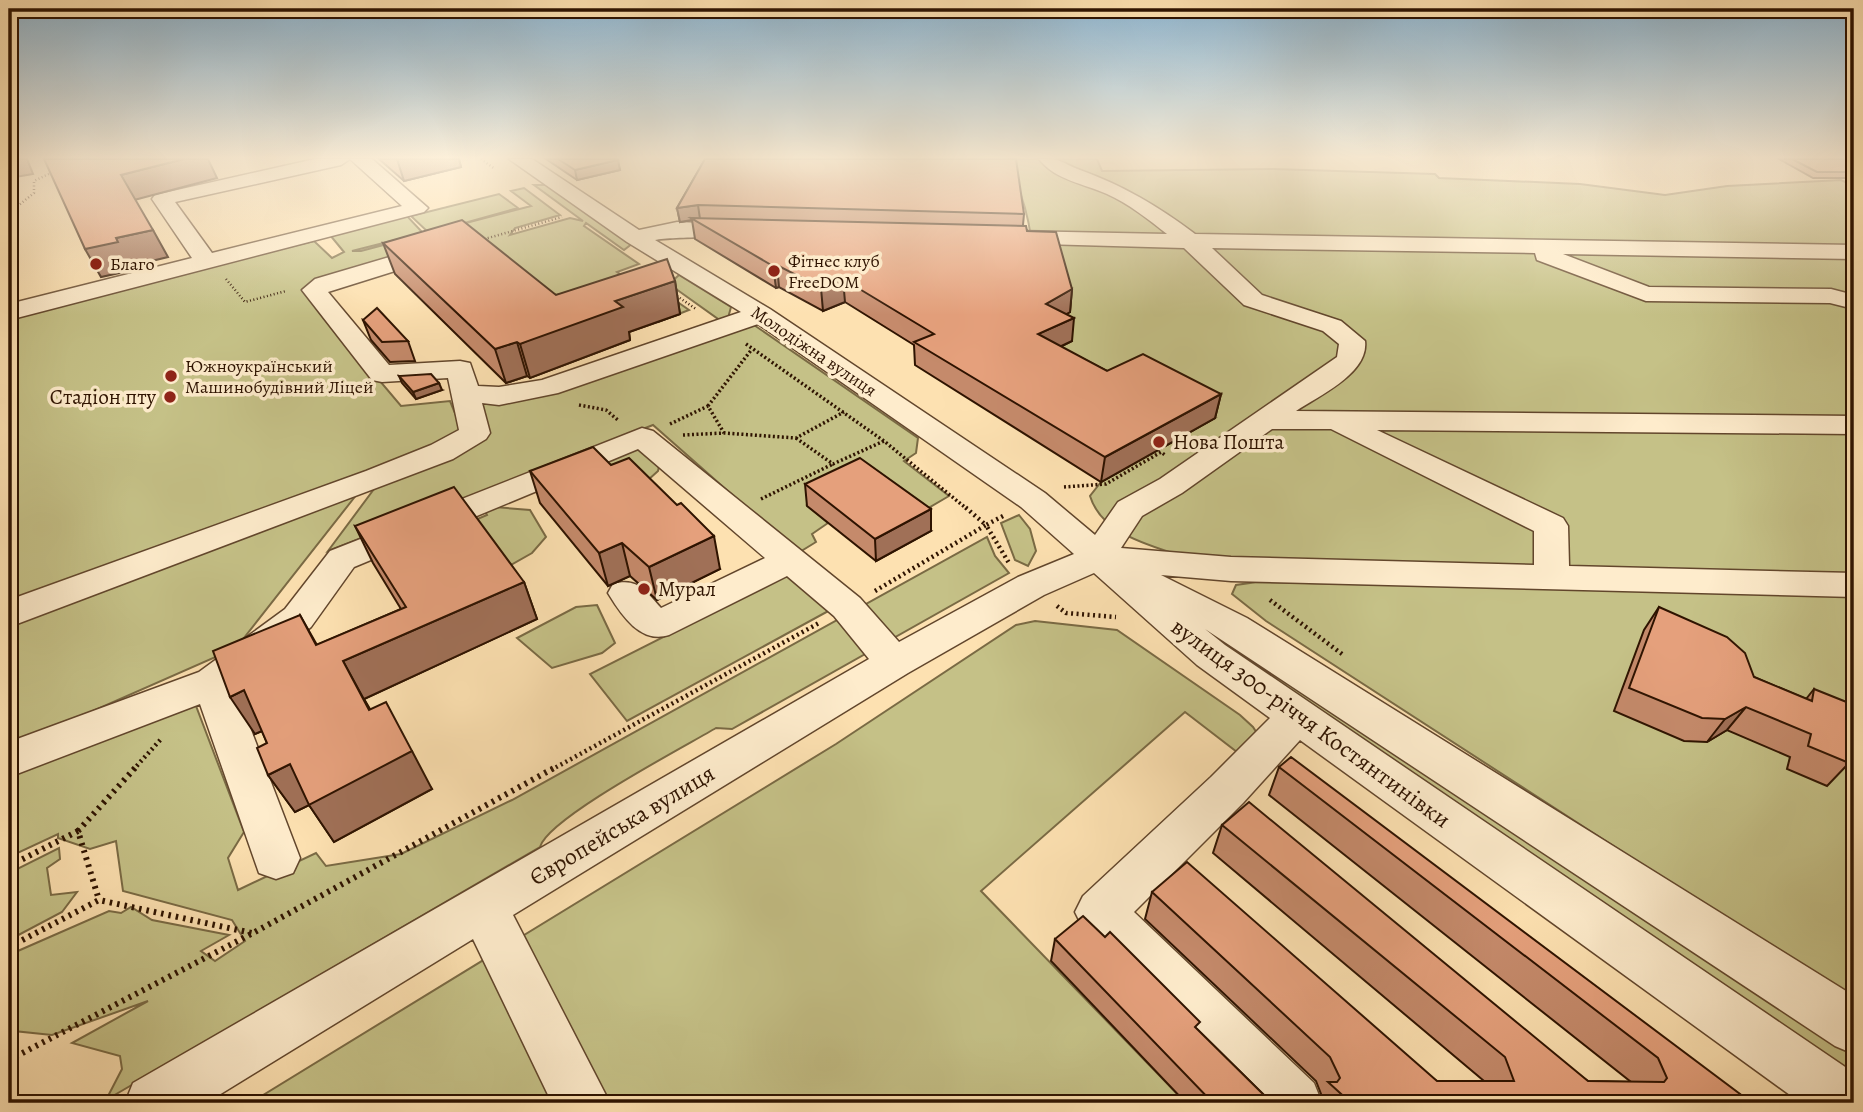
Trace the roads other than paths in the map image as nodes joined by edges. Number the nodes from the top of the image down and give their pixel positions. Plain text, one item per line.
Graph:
1 (170, 211) edge
2 (405, 211) edge
3 (589, 211) edge
4 (1151, 211) edge
5 (761, 231) edge
6 (635, 237) junction
7 (985, 237) edge
8 (471, 240) edge
9 (1189, 241) junction
10 (1522, 246) junction
11 (1853, 253) edge
12 (206, 261) junction
13 (1854, 302) edge
14 (9, 312) edge
15 (761, 314) junction
16 (465, 393) junction
17 (1265, 420) junction
18 (1334, 421) junction
19 (1854, 425) edge
20 (1097, 558) junction
21 (790, 560) junction
22 (1552, 579) junction
23 (1854, 585) edge
24 (626, 593) dead end
25 (9, 614) edge
26 (894, 663) junction
27 (213, 682) junction
28 (1296, 717) junction
29 (9, 760) edge
30 (276, 858) dead end
31 (484, 908) junction
32 (1854, 1027) edge
33 (153, 1103) edge
34 (582, 1103) edge
35 (1294, 1103) edge
36 (1848, 1103) edge

1 - 12 street
2 - 12 street
3 - 6 street, Молодіжна вулиця
4 - 9 street
5 - 6 street
6 - 15 street, Молодіжна вулиця
7 - 9 street
8 - 16 street
9 - 10 street
9 - 17 street
10 - 11 street
10 - 13 street
12 - 14 street
15 - 16 street
15 - 20 street, Молодіжна вулиця
16 - 25 street
17 - 18 street
17 - 20 street
18 - 19 street
18 - 22 street
20 - 22 street
20 - 26 street, Європейська вулиця
20 - 28 street, вулиця 300-річчя Костянтинівки
20 - 32 street, вулиця 300-річчя Костянтинівки
21 - 24 street
21 - 26 street
21 - 27 street
22 - 23 street
26 - 31 street, Європейська вулиця
27 - 29 street
27 - 30 street
28 - 35 street
28 - 36 street, вулиця 300-річчя Костянтинівки
31 - 33 street, Європейська вулиця
31 - 34 street

